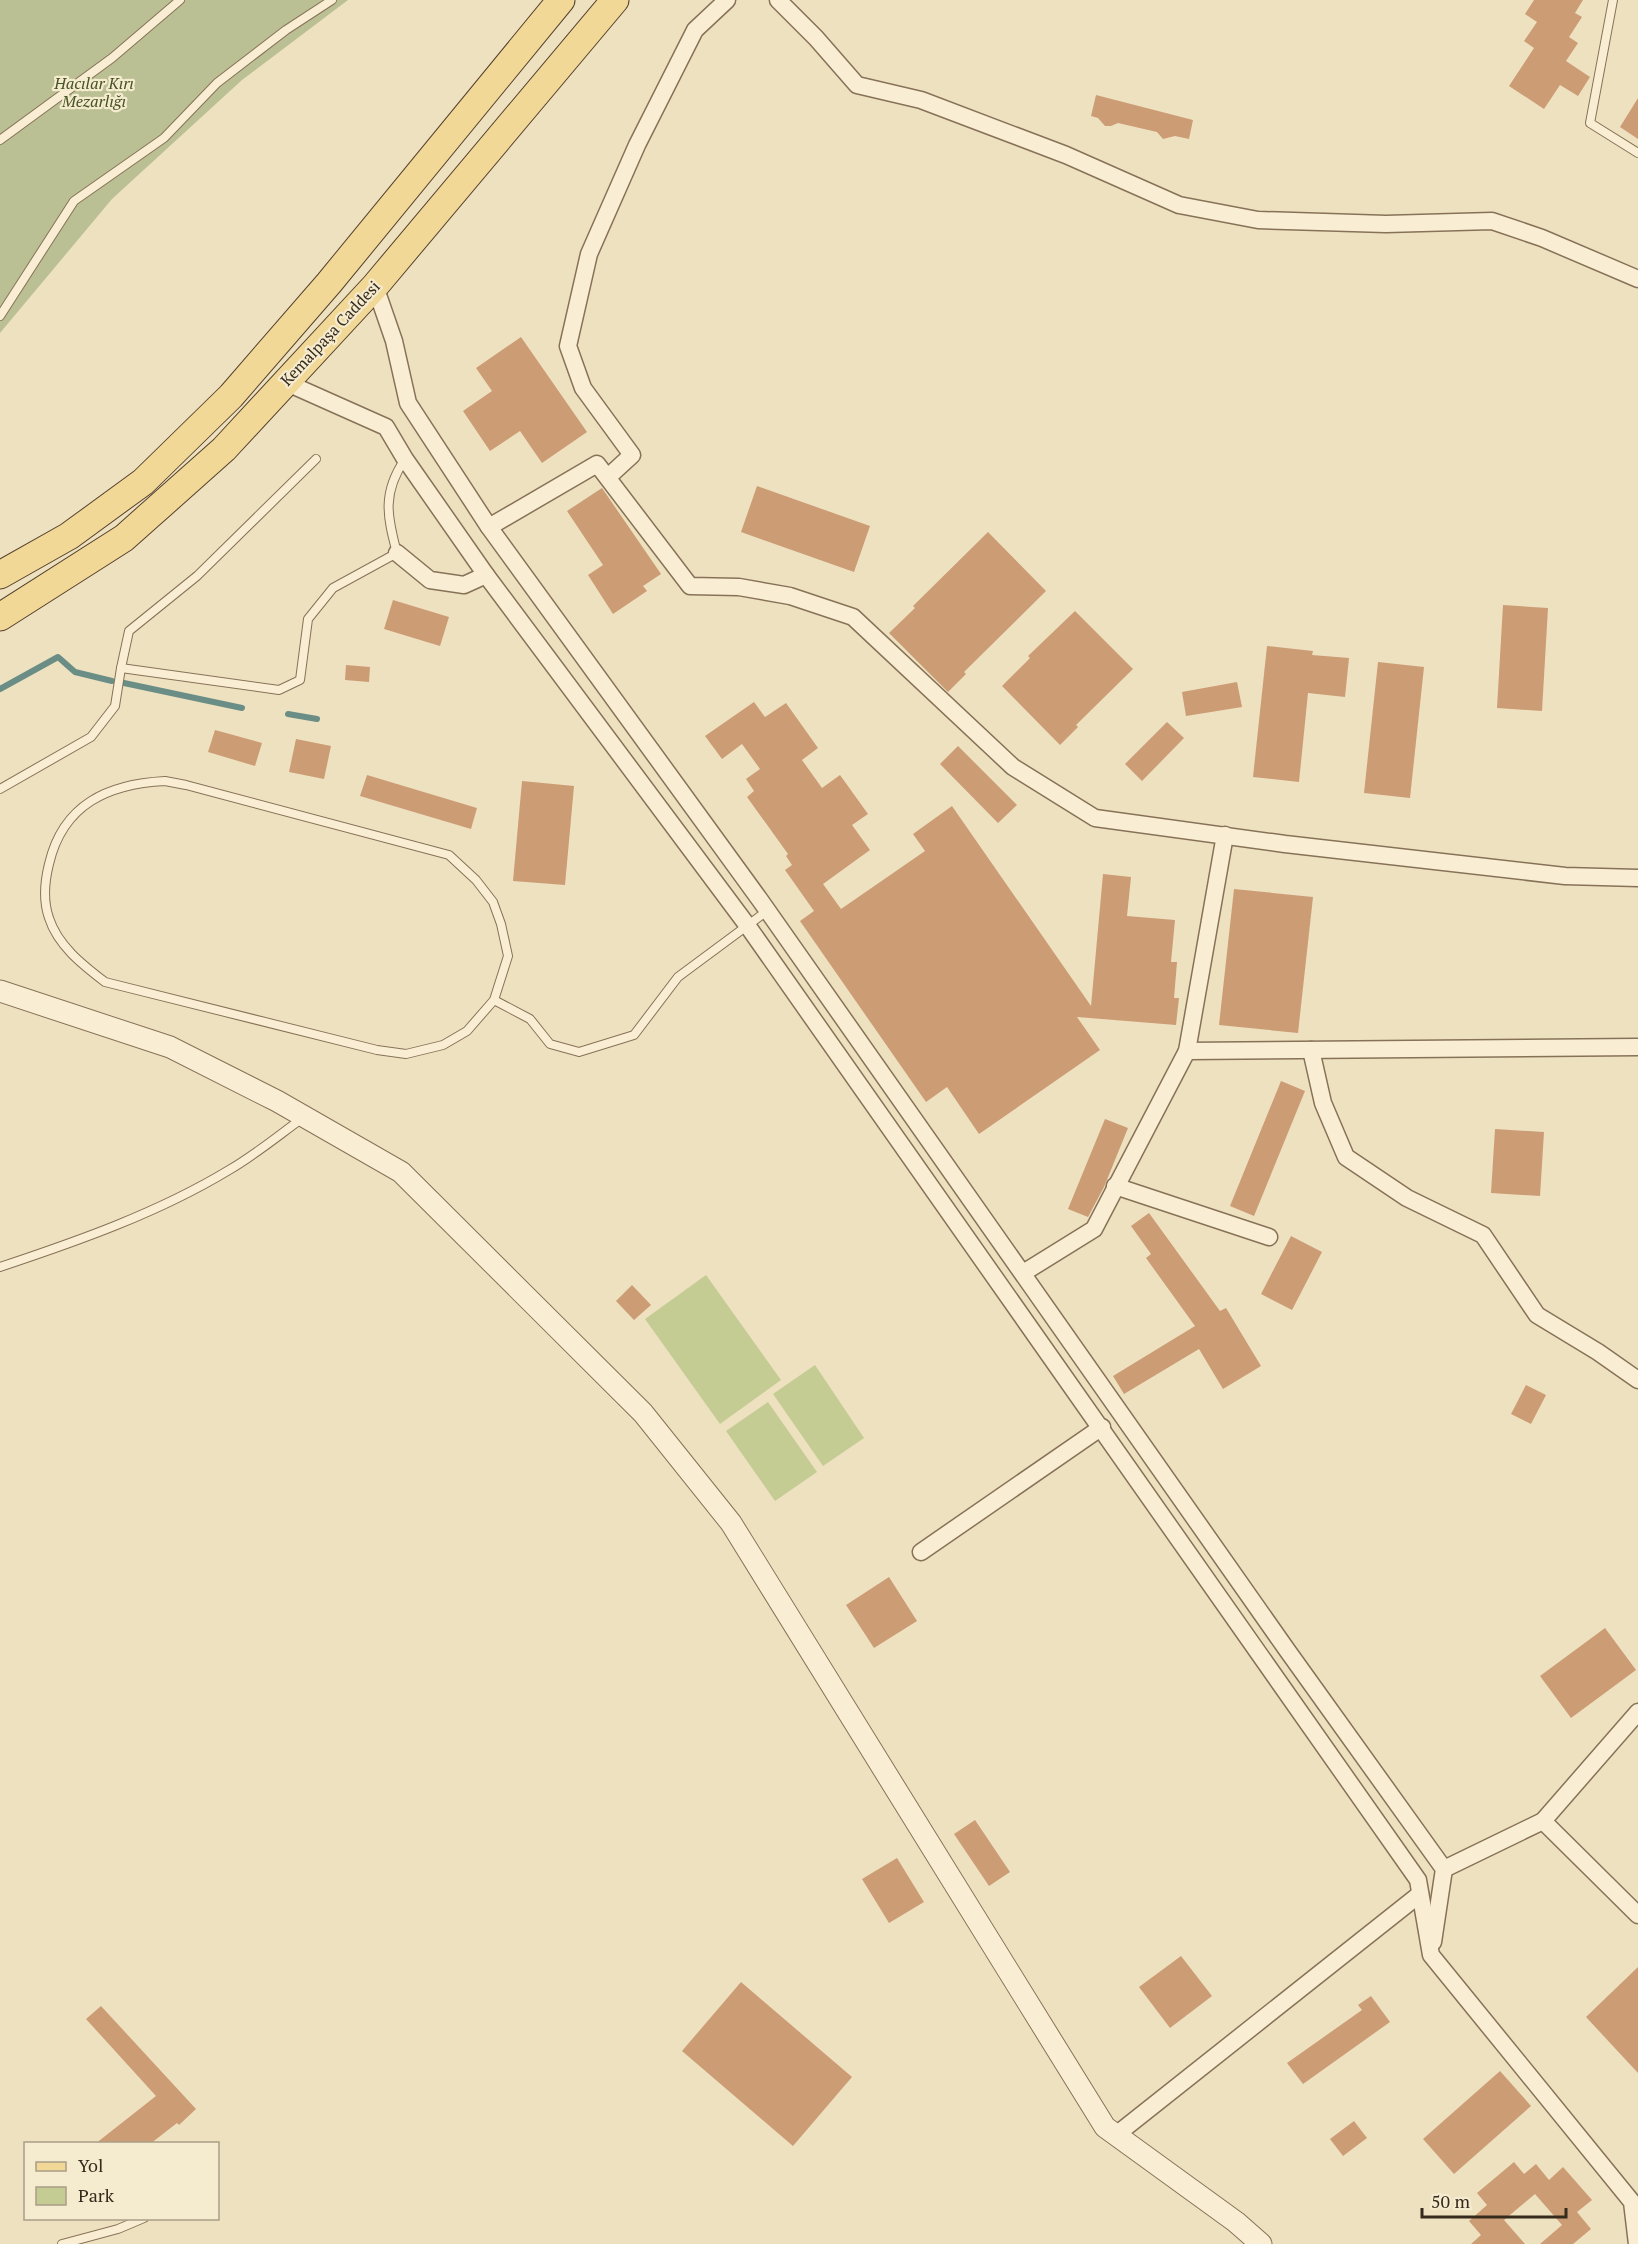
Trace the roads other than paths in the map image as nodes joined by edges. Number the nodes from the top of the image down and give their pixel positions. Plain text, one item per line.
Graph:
1 (180, 0) edge
2 (332, 0) edge
3 (561, 0) edge
4 (615, 0) edge
5 (727, 0) edge
6 (778, 0) edge
7 (1613, 0) edge
8 (0, 140) edge
9 (1638, 153) edge
10 (1638, 279) edge
11 (375, 286) junction
12 (0, 316) edge
13 (285, 382) junction
14 (316, 459) dead end
15 (405, 459) junction
16 (608, 477) junction
17 (489, 527) junction
18 (397, 553) junction
19 (0, 575) edge
20 (486, 575) junction
21 (0, 617) edge
22 (121, 669) junction
23 (0, 789) edge
24 (1225, 836) junction
25 (1638, 878) edge
26 (767, 911) junction
27 (747, 925) junction
28 (0, 991) edge
29 (494, 1000) junction
30 (1638, 1047) edge
31 (1311, 1050) junction
32 (1187, 1051) junction
33 (304, 1117) junction
34 (1115, 1186) junction
35 (1269, 1237) dead end
36 (0, 1267) edge
37 (1023, 1273) junction
38 (1638, 1380) edge
39 (1102, 1428) junction
40 (921, 1552) dead end
41 (1638, 1712) edge
42 (1543, 1821) junction
43 (1444, 1869) junction
44 (1420, 1894) junction
45 (1638, 1915) edge
46 (1431, 1955) junction
47 (1116, 2135) junction
48 (139, 2220) edge
49 (62, 2244) edge
50 (1261, 2244) edge
51 (1637, 2244) edge

1 - 8 lane
2 - 12 lane
3 - 19 main road, Kemalpaşa Caddesi
4 - 11 main road, Kemalpaşa Caddesi
5 - 16 street
6 - 10 street
7 - 9 lane
11 - 13 main road, Kemalpaşa Caddesi
11 - 17 street
13 - 15 street
13 - 21 main road, Kemalpaşa Caddesi
14 - 22 lane
15 - 18 lane
15 - 20 street
16 - 17 street
16 - 24 street
17 - 26 street
18 - 20 street
18 - 22 lane
20 - 27 street
22 - 23 lane
24 - 25 street
24 - 32 street
26 - 27 lane
26 - 37 street
27 - 29 lane
27 - 39 street
28 - 33 street
29 - 29 lane
30 - 31 street
31 - 32 street
31 - 38 street
32 - 34 street
33 - 36 lane
33 - 47 street
34 - 35 street
34 - 37 street
37 - 43 street
39 - 40 street
39 - 44 street
41 - 42 street
42 - 43 street
42 - 45 street
43 - 46 street
44 - 46 street
44 - 47 street
46 - 51 street
47 - 50 street
48 - 49 lane

